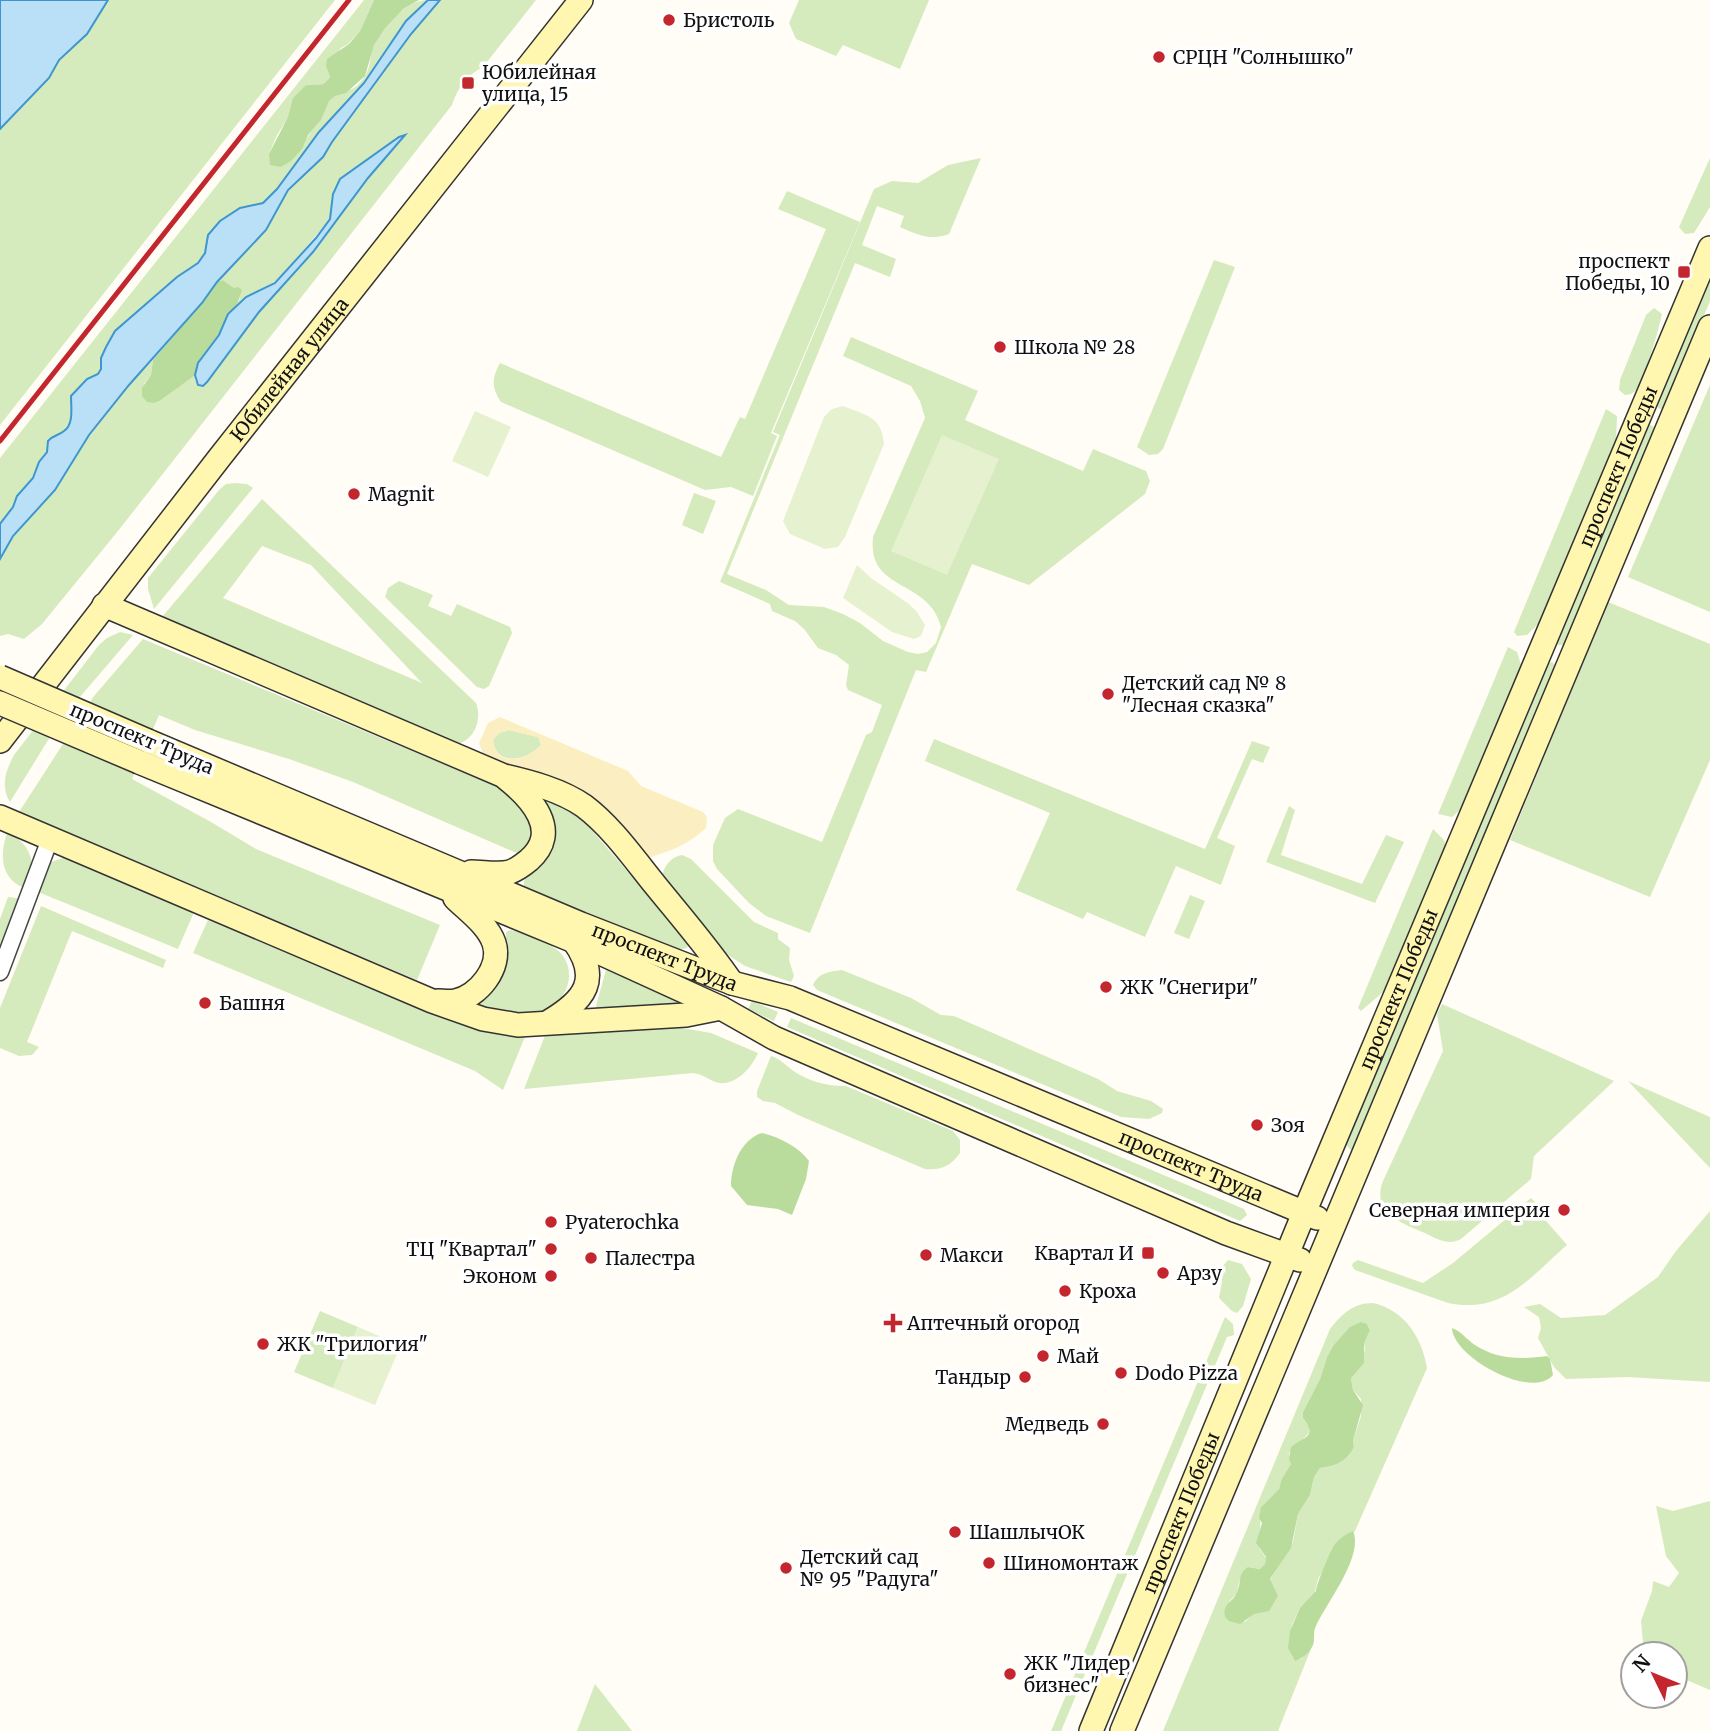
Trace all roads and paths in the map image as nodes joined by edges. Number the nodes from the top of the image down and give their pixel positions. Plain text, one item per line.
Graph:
1 (581, 0) edge
2 (1710, 248) edge
3 (1710, 327) edge
4 (104, 605) junction
5 (0, 677) edge
6 (0, 703) edge
7 (0, 741) edge
8 (504, 776) junction
9 (0, 817) edge
10 (50, 839) junction
11 (452, 881) junction
12 (574, 941) junction
13 (0, 972) edge
14 (732, 983) junction
15 (432, 1001) junction
16 (721, 1008) junction
17 (550, 1021) junction
18 (1304, 1213) junction
19 (1334, 1224) junction
20 (1287, 1255) junction
21 (1316, 1266) junction
22 (1091, 1731) edge
23 (1122, 1731) edge

1 - 4 main road, Юбилейная улица
2 - 18 main road, проспект Победы
3 - 19 main road, проспект Победы
4 - 7 main road, Юбилейная улица
4 - 8 main road
5 - 11 main road, проспект Труда, bridge
6 - 11 main road, проспект Труда, bridge
8 - 11 main road
8 - 14 main road
9 - 10 main road
10 - 13 street
10 - 15 main road
11 - 12 main road, проспект Труда
11 - 14 main road, проспект Труда
11 - 15 main road
12 - 16 main road, проспект Труда
12 - 17 main road
14 - 16 main road
14 - 18 main road, проспект Труда
15 - 17 main road
16 - 17 main road
16 - 20 main road, проспект Труда
18 - 19 main road, проспект Труда
18 - 20 main road, проспект Победы
19 - 21 main road, проспект Победы
20 - 21 main road, проспект Труда
20 - 22 main road, проспект Победы
21 - 23 main road, проспект Победы

